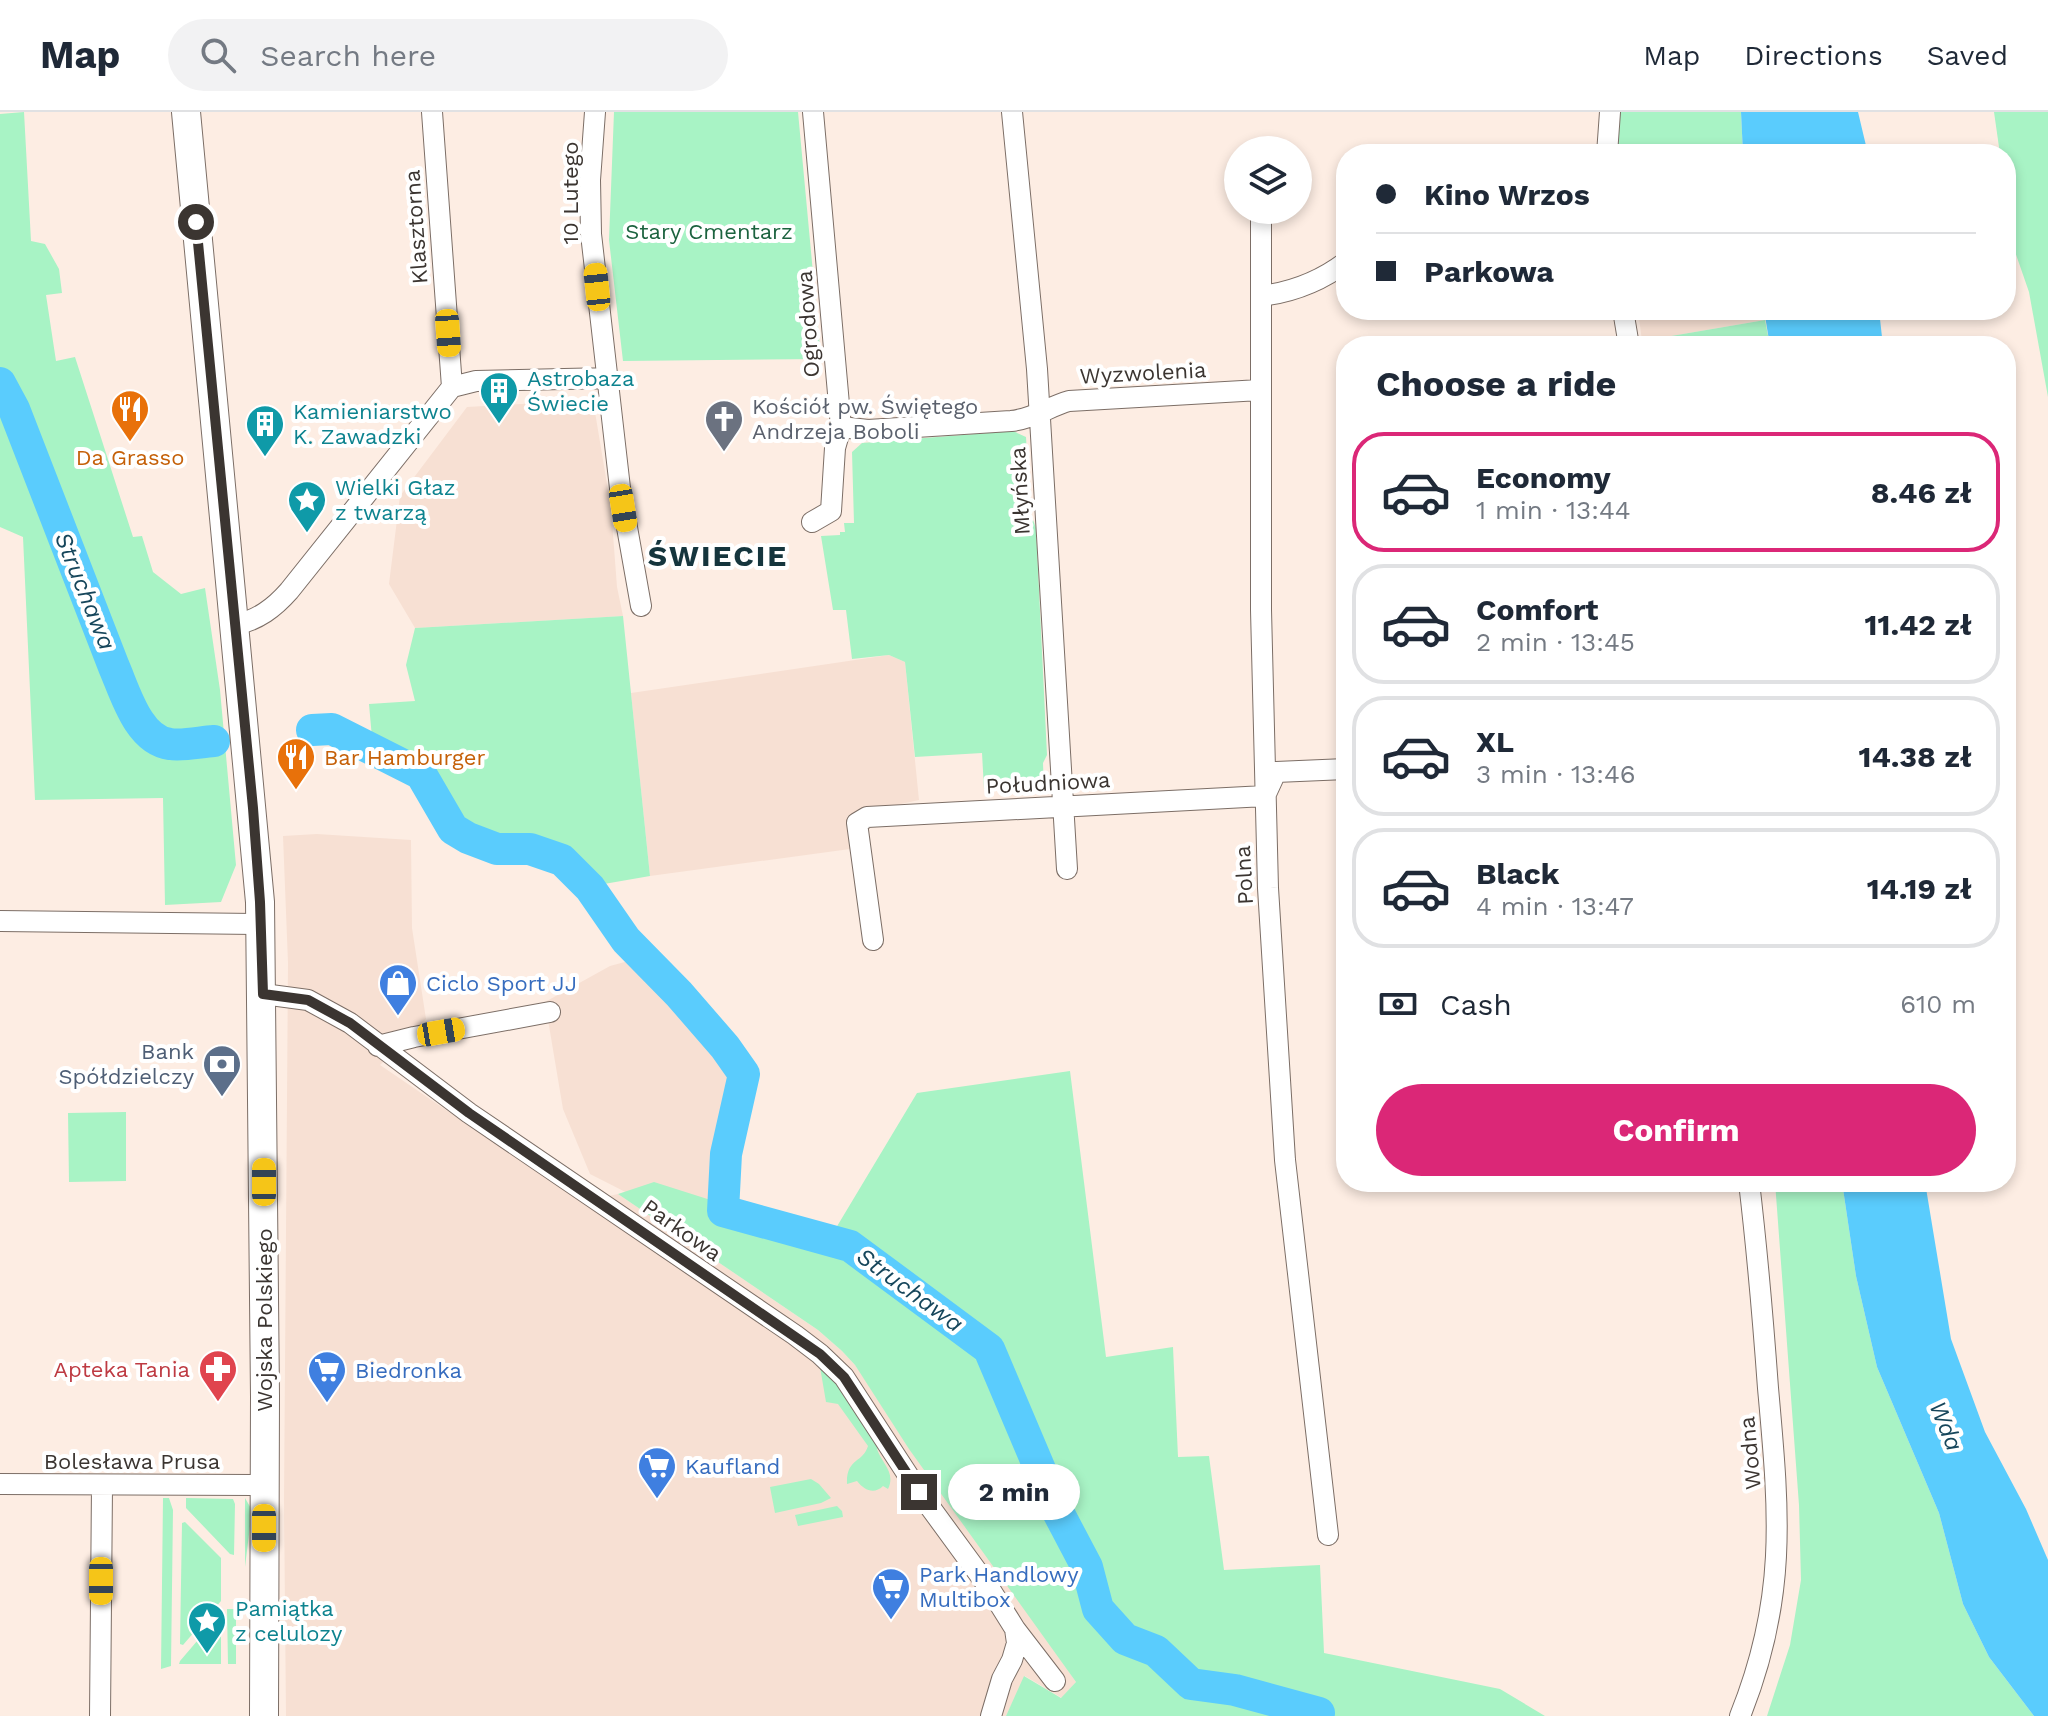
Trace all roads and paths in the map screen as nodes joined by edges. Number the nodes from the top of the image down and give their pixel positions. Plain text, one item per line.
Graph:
1 (186, 112) edge
2 (432, 112) edge
3 (595, 112) edge
4 (813, 112) edge
5 (1012, 112) edge
6 (1610, 112) edge
7 (1608, 144) edge
8 (1261, 224) edge
9 (1336, 270) edge
10 (1261, 296) junction
11 (609, 378) junction
12 (452, 387) junction
13 (1260, 390) junction
14 (1039, 414) junction
15 (841, 427) junction
16 (812, 522) dead end
17 (641, 606) dead end
18 (235, 625) junction
19 (1336, 769) edge
20 (1265, 796) junction
21 (1061, 806) junction
22 (1067, 869) dead end
23 (0, 921) edge
24 (261, 924) junction
25 (873, 940) dead end
26 (263, 994) junction
27 (550, 1012) dead end
28 (378, 1046) junction
29 (1750, 1192) edge
30 (0, 1484) edge
31 (264, 1485) junction
32 (102, 1486) junction
33 (1328, 1535) dead end
34 (1015, 1629) junction
35 (1055, 1681) dead end
36 (100, 1716) edge
37 (264, 1716) edge
38 (991, 1716) edge
39 (1740, 1716) edge

1 - 18 street, Wojska Polskiego
2 - 12 street, Klasztorna
3 - 11 street, 10 Lutego
4 - 15 street, Ogrodowa
5 - 14 street, Młyńska
6 - 7 street
8 - 10 street, Polna
9 - 10 street
10 - 13 street, Polna
11 - 12 street
11 - 17 street, 10 Lutego
12 - 18 street
13 - 14 street, Wyzwolenia
13 - 20 street, Polna
14 - 15 street, Wyzwolenia
14 - 21 street, Młyńska
15 - 16 street, Ogrodowa
18 - 24 street, Wojska Polskiego
19 - 20 street
20 - 21 street, Południowa
20 - 33 street, Polna
21 - 22 street, Młyńska
21 - 25 street, Południowa
23 - 24 street
24 - 26 street, Wojska Polskiego
26 - 28 street, Parkowa
26 - 31 street, Wojska Polskiego
27 - 28 street
28 - 34 street, Parkowa
29 - 39 street, Wodna
30 - 32 street, Bolesława Prusa
31 - 32 street, Bolesława Prusa
31 - 37 street, Wojska Polskiego
32 - 36 street
34 - 35 street, Parkowa
34 - 38 street

